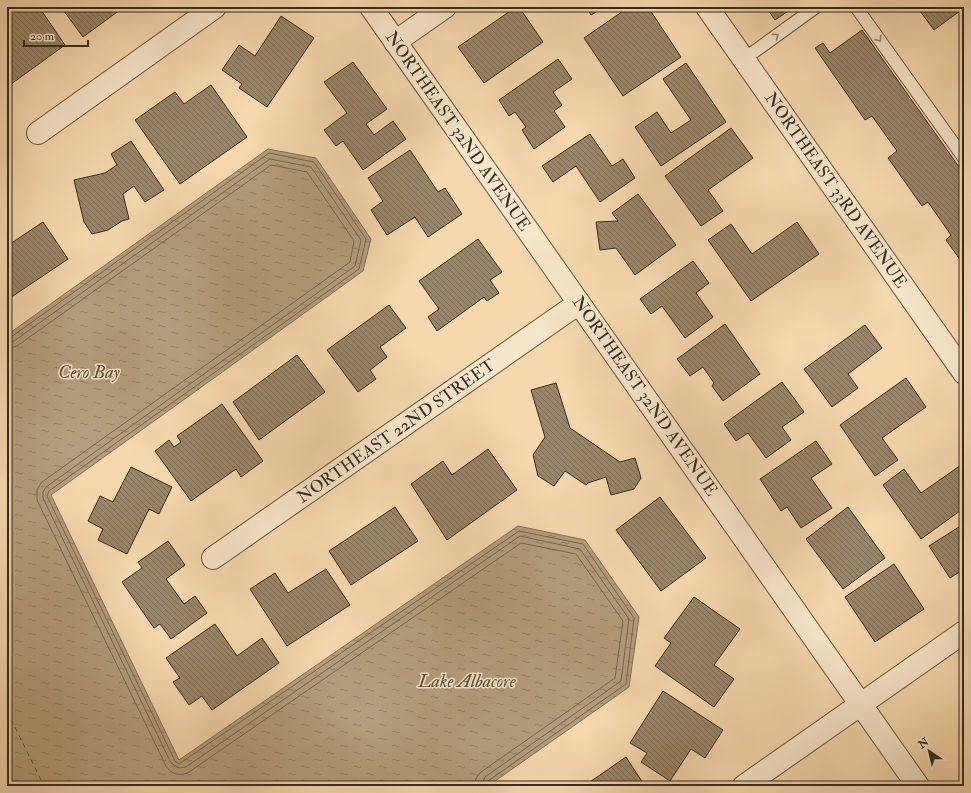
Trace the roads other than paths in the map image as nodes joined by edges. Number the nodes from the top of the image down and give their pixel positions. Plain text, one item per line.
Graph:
1 (215, 7) edge
2 (371, 7) edge
3 (445, 7) edge
4 (707, 7) edge
5 (816, 7) edge
6 (856, 7) edge
7 (395, 42) junction
8 (744, 59) junction
9 (38, 134) dead end
10 (964, 158) edge
11 (579, 303) junction
12 (964, 374) edge
13 (213, 558) dead end
14 (964, 632) edge
15 (861, 704) junction
16 (744, 786) edge
17 (918, 786) edge

1 - 9 street
2 - 7 street, NORTHEAST 32ND AVENUE
3 - 7 street
4 - 8 street, NORTHEAST 33RD AVENUE
8 -> 5 lane
6 -> 10 lane
7 - 11 street, NORTHEAST 32ND AVENUE
8 - 12 street, NORTHEAST 33RD AVENUE
11 - 13 street, NORTHEAST 22ND STREET
11 - 15 street, NORTHEAST 32ND AVENUE
14 - 15 street
15 - 16 street
15 - 17 street, NORTHEAST 32ND AVENUE

